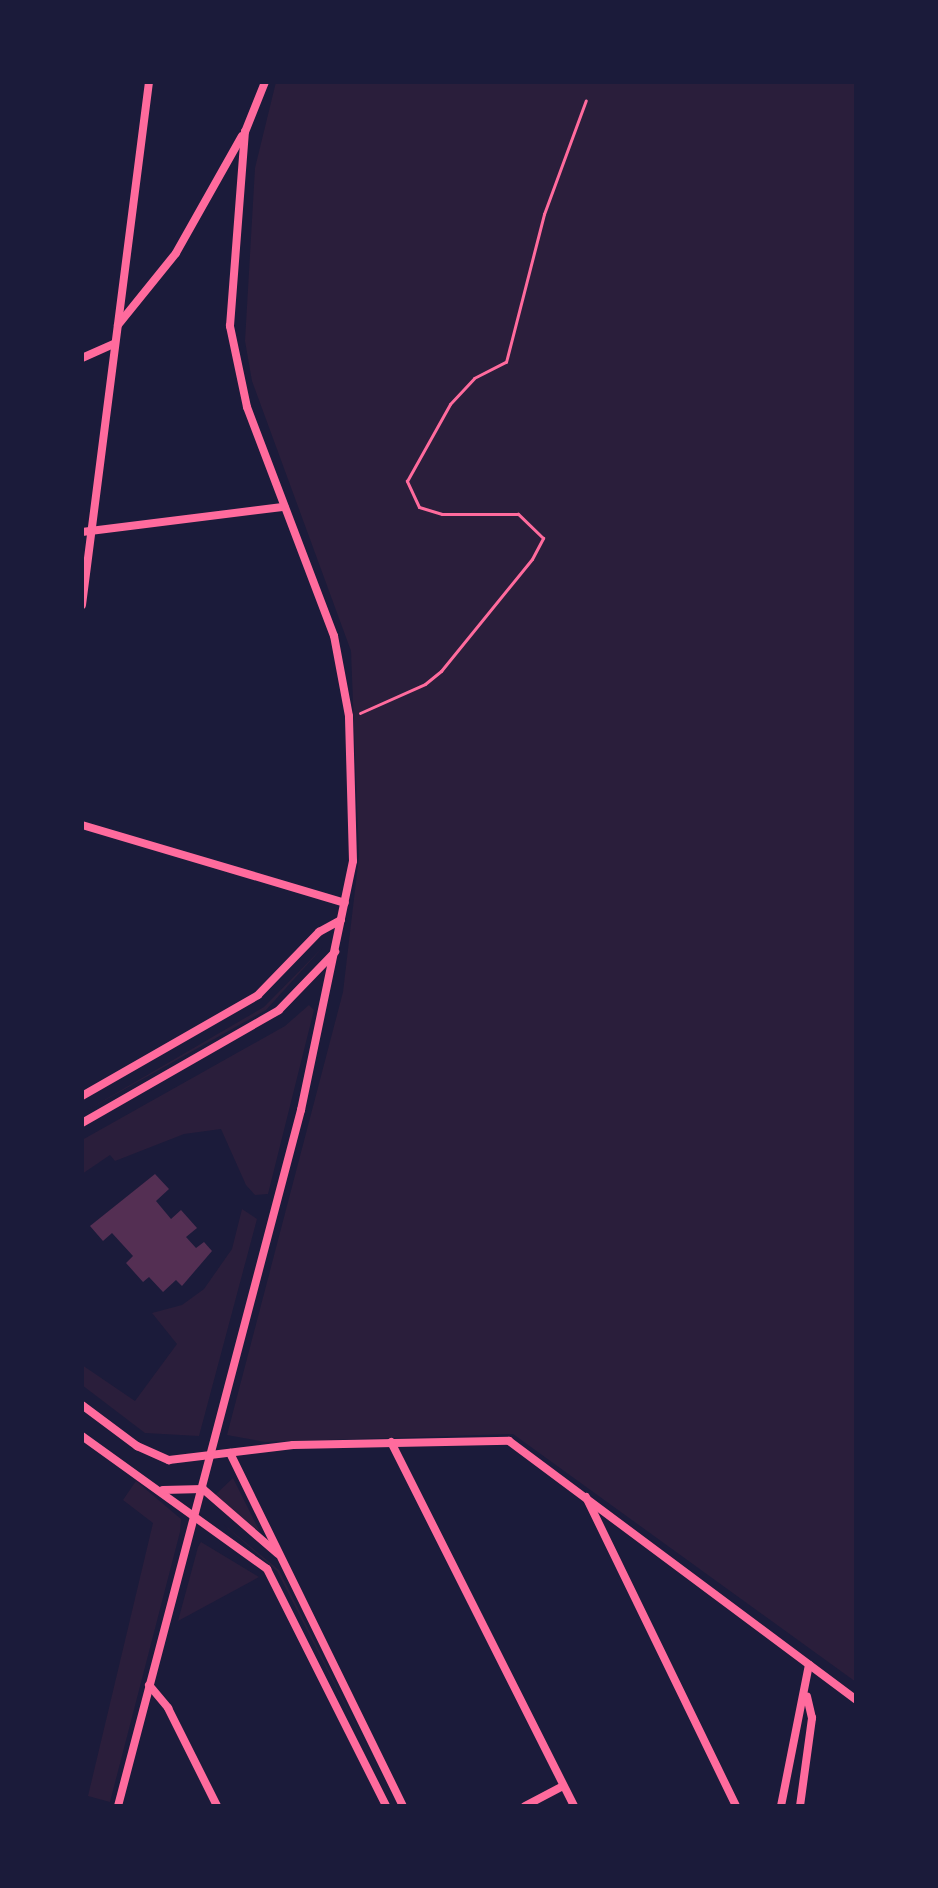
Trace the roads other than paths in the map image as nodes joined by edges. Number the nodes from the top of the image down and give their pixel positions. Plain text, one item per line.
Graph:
1 (149, 82) edge
2 (265, 82) edge
3 (245, 132) junction
4 (118, 325) junction
5 (115, 343) junction
6 (82, 358) edge
7 (284, 507) junction
8 (86, 532) edge
9 (82, 605) edge
10 (82, 825) edge
11 (345, 903) junction
12 (341, 920) junction
13 (336, 951) junction
14 (82, 1096) edge
15 (82, 1123) edge
16 (82, 1405) edge
17 (82, 1436) edge
18 (391, 1442) junction
19 (230, 1453) junction
20 (211, 1458) junction
21 (203, 1489) junction
22 (163, 1490) junction
23 (586, 1496) junction
24 (195, 1519) junction
25 (282, 1557) junction
26 (809, 1665) junction
27 (149, 1685) junction
28 (807, 1696) junction
29 (856, 1700) edge
30 (563, 1786) junction
31 (118, 1806) edge
32 (217, 1806) edge
33 (386, 1806) edge
34 (403, 1806) edge
35 (525, 1806) edge
36 (574, 1806) edge
37 (736, 1806) edge
38 (781, 1806) edge
39 (800, 1806) edge

1 - 4 street
2 - 3 street
3 - 4 street
3 - 7 street
4 - 5 street
5 - 6 street
5 - 8 street
7 - 8 street
7 - 11 street
8 - 9 street
10 - 11 street
11 - 12 street
12 - 13 street
12 - 14 street
13 - 15 street
13 - 20 street
16 - 20 street
17 - 22 street
18 - 19 street
18 - 23 street
18 - 30 street
19 - 20 street
19 - 25 street
20 - 21 street
21 - 22 street
21 - 24 street
21 - 25 street
22 - 24 street
23 - 26 street
23 - 37 street
24 - 27 street
24 - 33 street
25 - 34 street
26 - 28 street
26 - 29 street
27 - 31 street
27 - 32 street
28 - 38 street
28 - 39 street
30 - 35 street
30 - 36 street

